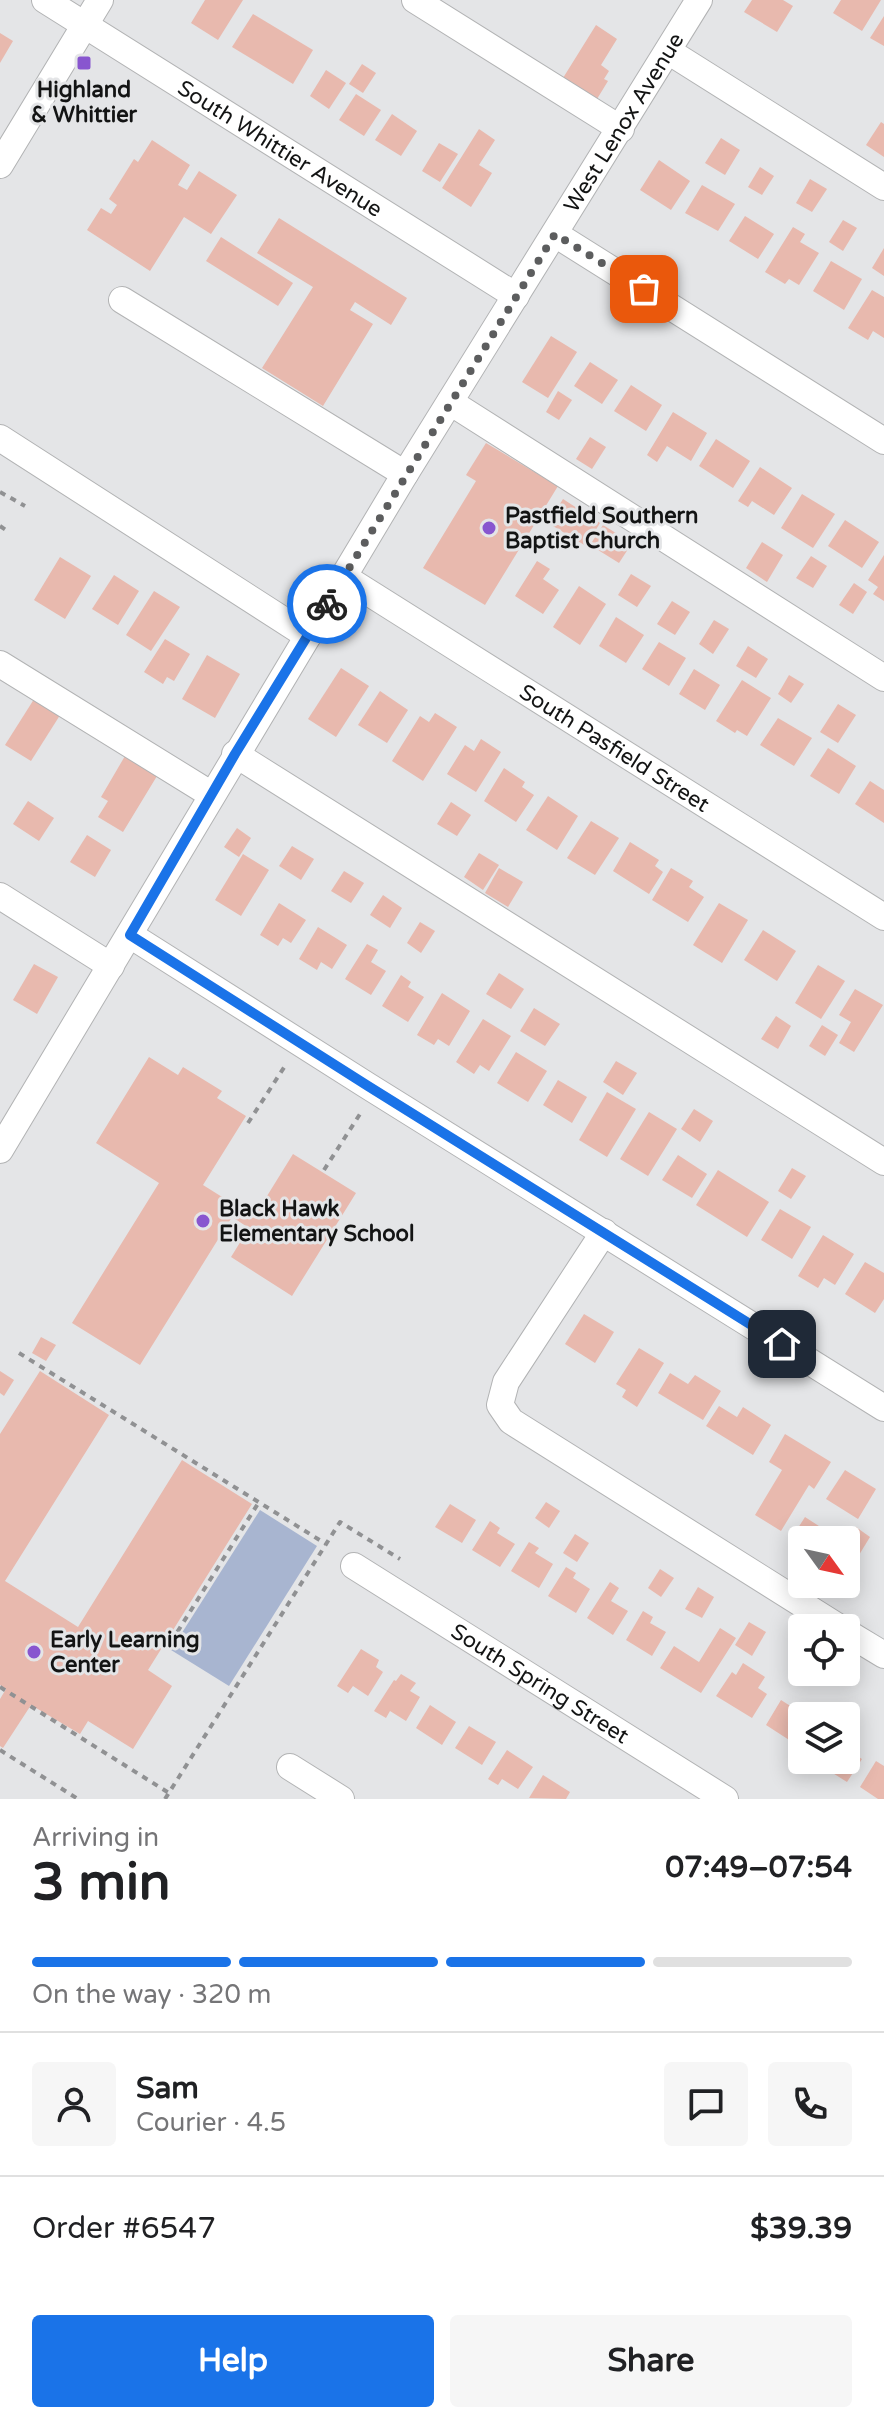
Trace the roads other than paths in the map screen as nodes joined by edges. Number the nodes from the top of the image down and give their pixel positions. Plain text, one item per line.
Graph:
1 (45, 0) edge
2 (100, 0) edge
3 (415, 0) edge
4 (699, 0) edge
5 (84, 26) junction
6 (668, 51) junction
7 (621, 129) junction
8 (0, 165) edge
9 (884, 187) edge
10 (555, 234) junction
11 (516, 296) junction
12 (122, 300) dead end
13 (450, 402) junction
14 (0, 438) edge
15 (884, 441) edge
16 (405, 474) junction
17 (344, 577) junction
18 (308, 636) junction
19 (0, 664) edge
20 (884, 678) edge
21 (235, 754) junction
22 (212, 795) junction
23 (0, 896) edge
24 (884, 917) edge
25 (130, 935) junction
26 (111, 966) junction
27 (3, 1138) edge
28 (884, 1162) edge
29 (604, 1232) junction
30 (884, 1408) edge
31 (354, 1566) dead end
32 (818, 1614) edge
33 (860, 1640) edge
34 (884, 1655) edge
35 (290, 1767) dead end
36 (341, 1799) edge
37 (725, 1799) edge

1 - 5 street, South Whittier Avenue
2 - 5 street
3 - 7 street
4 - 6 street, West Lenox Avenue
5 - 8 street
5 - 11 street, South Whittier Avenue
6 - 7 street, West Lenox Avenue
6 - 9 street
7 - 10 street, West Lenox Avenue
10 - 11 street, West Lenox Avenue
10 - 15 street
11 - 13 street, West Lenox Avenue
12 - 16 street
13 - 16 street, West Lenox Avenue
13 - 20 street
14 - 18 street
16 - 17 street, West Lenox Avenue
17 - 18 street, West Lenox Avenue
17 - 24 street, South Pasfield Street
18 - 21 street, West Lenox Avenue
19 - 22 street
21 - 22 street, West Lenox Avenue
21 - 28 street
22 - 25 street, West Lenox Avenue
23 - 26 street
25 - 26 street, West Lenox Avenue
25 - 29 street
26 - 27 street, West Lenox Avenue
29 - 30 street
29 - 32 street
31 - 37 street, South Spring Street
33 - 34 street
35 - 36 street

